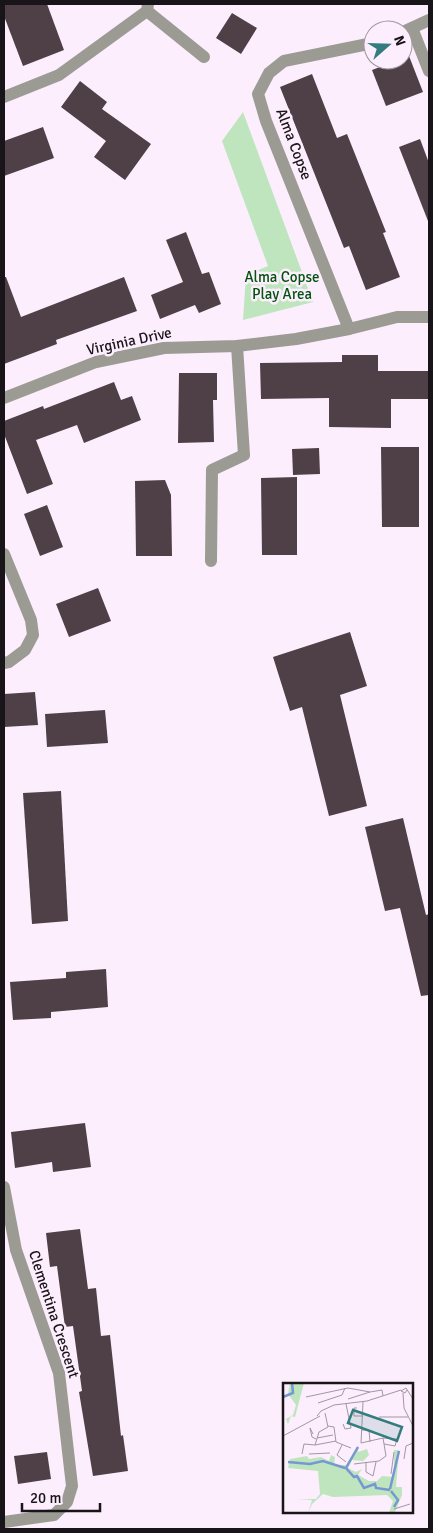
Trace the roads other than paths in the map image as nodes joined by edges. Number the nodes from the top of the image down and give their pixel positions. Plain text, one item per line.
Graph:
1 (147, 7) edge
2 (429, 20) edge
3 (413, 28) edge
4 (413, 40) edge
5 (363, 45) edge
6 (204, 57) dead end
7 (429, 71) edge
8 (4, 97) edge
9 (429, 317) edge
10 (349, 329) junction
11 (237, 346) junction
12 (4, 398) edge
13 (4, 554) edge
14 (211, 561) dead end
15 (4, 663) edge
16 (4, 1188) edge
17 (4, 1522) edge

1 - 6 street
1 - 8 street
2 - 3 street
4 - 7 street
5 - 10 street, Alma Copse
9 - 10 street, Virginia Drive
10 - 11 street, Virginia Drive
11 - 12 street, Virginia Drive
11 - 14 street
13 - 15 street
16 - 17 street, Clementina Crescent

